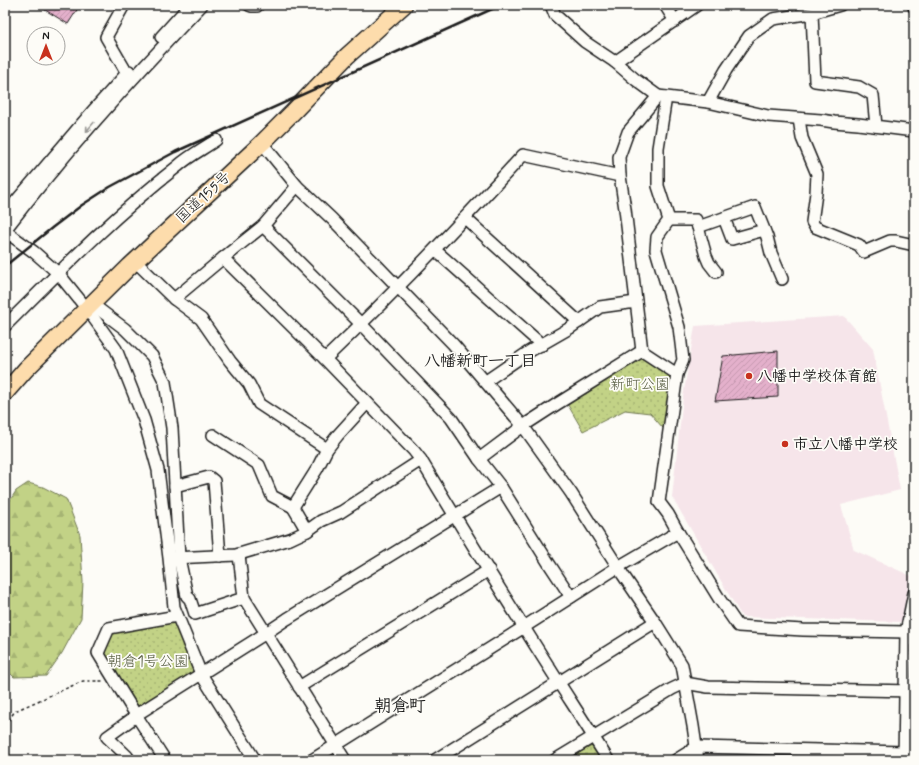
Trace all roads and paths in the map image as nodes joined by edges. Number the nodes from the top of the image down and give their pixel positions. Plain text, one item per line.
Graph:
1 (124, 5) edge
2 (190, 5) edge
3 (202, 5) edge
4 (249, 5) edge
5 (258, 5) edge
6 (404, 5) edge
7 (551, 5) edge
8 (665, 5) edge
9 (697, 5) edge
10 (840, 5) edge
11 (812, 13) junction
12 (675, 21) junction
13 (615, 62) junction
14 (129, 77) junction
15 (662, 96) junction
16 (708, 102) junction
17 (799, 119) junction
18 (876, 126) junction
19 (914, 131) edge
20 (216, 140) dead end
21 (262, 143) junction
22 (620, 176) junction
23 (297, 186) junction
24 (5, 214) edge
25 (465, 218) junction
26 (724, 218) junction
27 (669, 220) junction
28 (263, 226) junction
29 (698, 227) junction
30 (764, 230) junction
31 (5, 231) edge
32 (914, 245) edge
33 (435, 250) junction
34 (223, 258) junction
35 (135, 261) junction
36 (716, 272) dead end
37 (58, 273) junction
38 (782, 279) dead end
39 (397, 287) junction
40 (174, 299) junction
41 (636, 302) junction
42 (90, 306) junction
43 (579, 322) junction
44 (361, 324) junction
45 (5, 326) edge
46 (542, 345) junction
47 (642, 352) junction
48 (325, 359) junction
49 (677, 374) junction
50 (486, 382) junction
51 (5, 393) edge
52 (367, 403) junction
53 (523, 426) junction
54 (213, 435) dead end
55 (327, 449) junction
56 (479, 459) junction
57 (421, 460) junction
58 (175, 486) junction
59 (501, 488) junction
60 (293, 506) junction
61 (455, 516) junction
62 (307, 531) junction
63 (678, 532) junction
64 (239, 555) junction
65 (220, 556) junction
66 (174, 558) junction
67 (618, 567) junction
68 (489, 570) junction
69 (914, 593) edge
70 (571, 596) junction
71 (244, 598) junction
72 (177, 616) junction
73 (655, 622) junction
74 (524, 627) junction
75 (906, 632) junction
76 (266, 633) junction
77 (201, 674) junction
78 (115, 680) junction
79 (559, 683) junction
80 (685, 683) junction
81 (299, 687) junction
82 (910, 691) edge
83 (136, 715) junction
84 (5, 725) edge
85 (594, 736) junction
86 (335, 745) junction
87 (697, 747) junction
88 (904, 756) edge
89 (129, 760) edge
90 (165, 760) edge
91 (255, 760) edge
92 (312, 760) edge
93 (345, 760) edge
94 (435, 760) edge
95 (555, 760) edge
96 (608, 760) edge
97 (676, 760) edge
98 (698, 760) edge

1 - 14 street
2 - 14 street
3 - 14 street
4 - 5 street
6 - 21 highway, 国道155号
7 - 13 street
8 - 12 street
9 - 12 street
10 - 11 street
11 - 16 street
11 - 18 street
12 - 13 street
13 - 15 street
14 - 24 street
14 -> 31 street
15 - 16 street
15 - 22 street
15 - 27 street
16 - 17 street
17 - 18 street
17 - 32 street
18 - 19 street
20 - 37 street
21 - 23 street
21 - 35 highway, 国道155号
22 - 25 street
22 - 41 street
23 - 28 street
23 - 39 street
25 - 33 street
25 - 43 street
26 - 29 street
26 - 30 street
26 - 30 street
27 - 29 street
27 - 49 street
28 - 34 street
28 - 44 street
29 - 36 street
30 - 38 street
31 - 37 street
33 - 39 street
33 - 46 street
34 - 40 street
34 - 48 street
35 - 40 street
35 - 42 highway, 国道155号
37 - 42 street
37 - 45 street
39 - 44 street
39 - 50 street
40 - 55 street
41 - 43 street
41 - 47 street
42 - 51 highway, 国道155号
42 - 58 street
42 - 66 street
43 - 46 street
44 - 48 street
44 - 56 street
46 - 50 street
47 - 49 street
47 - 53 street
48 - 52 street
49 - 63 street
50 - 53 street
52 - 55 street
52 - 57 street
53 - 56 street
53 - 67 street
54 - 60 street
55 - 60 street
56 - 59 street
57 - 61 street
57 - 62 street
58 - 65 street
58 - 66 street
59 - 61 street
59 - 70 street
60 - 62 street
61 - 68 street
61 - 76 street
62 - 64 street
63 - 67 street
63 - 75 street
64 - 65 street
64 - 71 street
65 - 66 street
66 - 71 street
66 - 72 street
67 - 70 street
67 - 73 street
68 - 74 street
68 - 81 street
69 - 75 street
70 - 74 street
71 - 76 street
72 - 77 street
72 - 78 street
73 - 79 street
73 - 80 street
74 - 79 street
74 - 86 street
75 - 82 street
76 - 77 street
76 - 81 street
77 - 83 street
77 - 91 street
78 - 83 street
78 - 84 path
79 - 85 street
79 - 94 street
80 - 82 street
80 - 85 street
80 - 87 street
81 - 86 street
82 - 88 street
83 - 89 street
83 - 90 street
85 - 95 street
85 - 96 street
86 - 92 street
86 - 93 street
87 - 88 street
87 - 97 street
87 - 98 street

